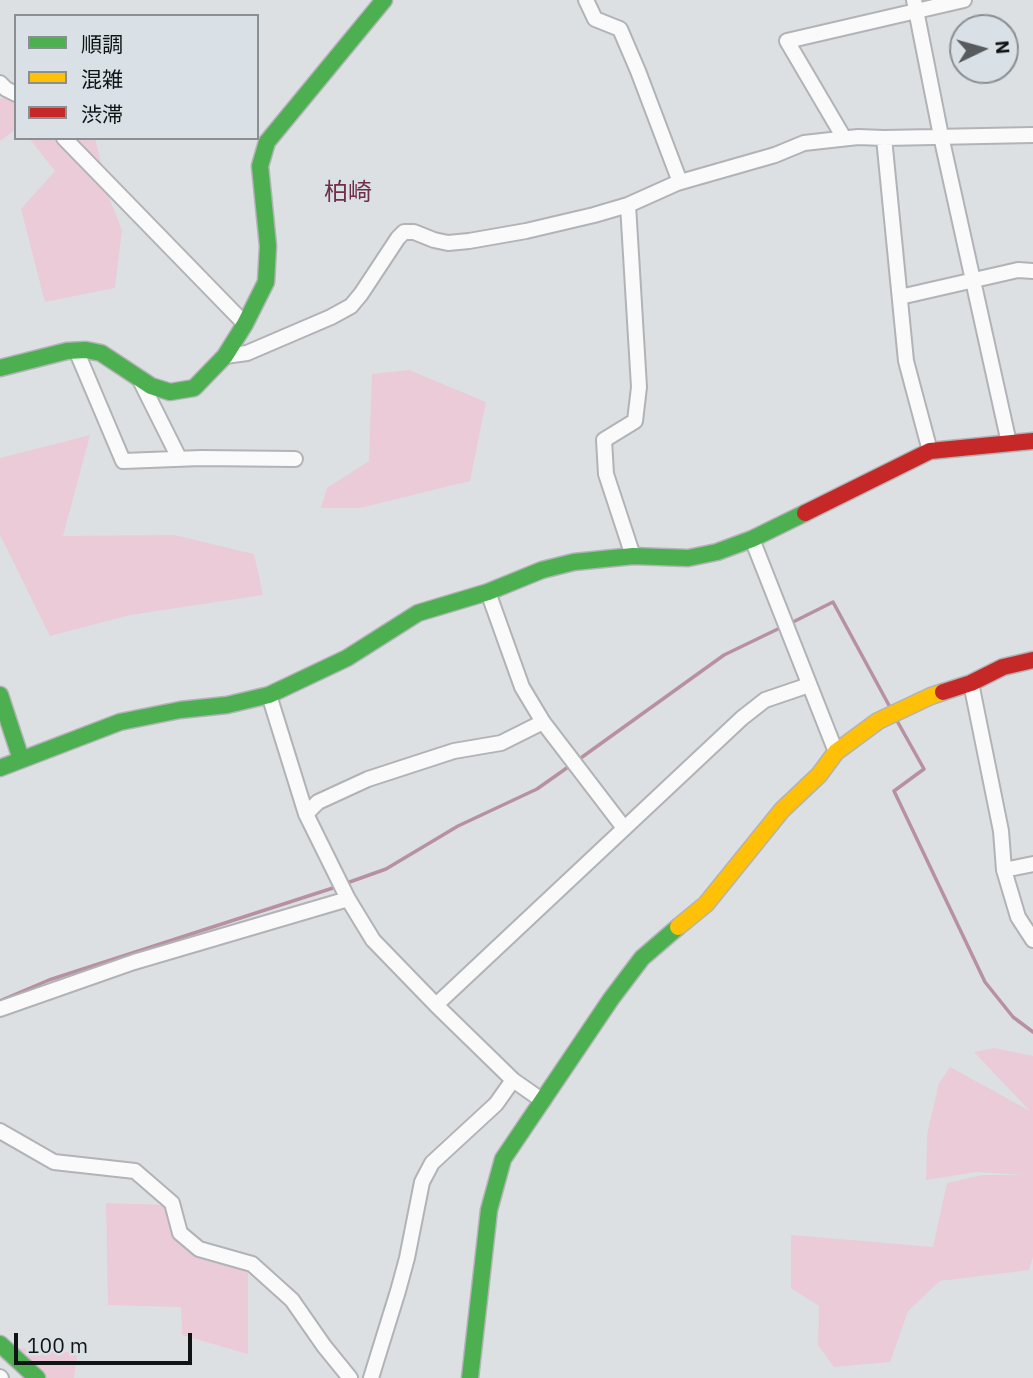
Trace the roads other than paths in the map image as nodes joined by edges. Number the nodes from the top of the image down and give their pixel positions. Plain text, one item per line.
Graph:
1 (384, 0) edge
2 (586, 0) edge
3 (964, 0) edge
4 (915, 5) edge
5 (1033, 135) edge
6 (941, 136) junction
7 (844, 138) junction
8 (884, 138) junction
9 (66, 140) edge
10 (680, 182) junction
11 (628, 205) junction
12 (1033, 271) edge
13 (974, 280) junction
14 (900, 297) junction
15 (245, 324) junction
16 (76, 351) junction
17 (225, 356) junction
18 (0, 368) edge
19 (139, 379) junction
20 (1033, 441) edge
21 (1009, 443) junction
22 (930, 451) junction
23 (179, 458) junction
24 (295, 459) dead end
25 (752, 539) junction
26 (633, 556) junction
27 (488, 592) junction
28 (1033, 660) edge
29 (971, 683) junction
30 (809, 685) junction
31 (0, 695) edge
32 (269, 695) junction
33 (543, 722) junction
34 (836, 752) junction
35 (22, 759) junction
36 (0, 768) edge
37 (306, 814) junction
38 (624, 828) junction
39 (1033, 864) edge
40 (1004, 870) junction
41 (348, 899) junction
42 (1033, 940) edge
43 (436, 1005) junction
44 (0, 1009) edge
45 (513, 1080) junction
46 (543, 1101) junction
47 (0, 1131) edge
48 (0, 1344) edge
49 (37, 1378) edge
50 (350, 1378) edge
51 (371, 1378) edge
52 (470, 1378) edge

1 - 15 street
2 - 10 street
3 - 4 street
4 - 6 street
4 - 7 street
5 - 6 street
6 - 8 street
6 - 13 street
7 - 8 street
7 - 10 street
8 - 14 street
9 - 15 street
10 - 11 street
11 - 17 street
11 - 26 street
12 - 13 street
13 - 14 street
13 - 21 street
14 - 22 street
15 - 17 street
16 - 18 street
16 - 19 street
16 - 23 street
17 - 19 street
19 - 23 street
20 - 21 street
21 - 22 street
22 - 25 street
23 - 24 street
25 - 26 street
25 - 30 street
26 - 27 street
27 - 32 street
27 - 33 street
28 - 29 street
29 - 34 street
29 - 40 street
30 - 34 street
30 - 38 street
31 - 35 street
32 - 35 street
32 - 37 street
33 - 37 street
33 - 38 street
34 - 46 street
35 - 36 street
37 - 41 street
38 - 43 street
39 - 40 street
40 - 42 street
41 - 43 street
41 - 44 street
43 - 45 street
45 - 46 street
45 - 51 street
46 - 52 street
47 - 50 street
48 - 49 street

